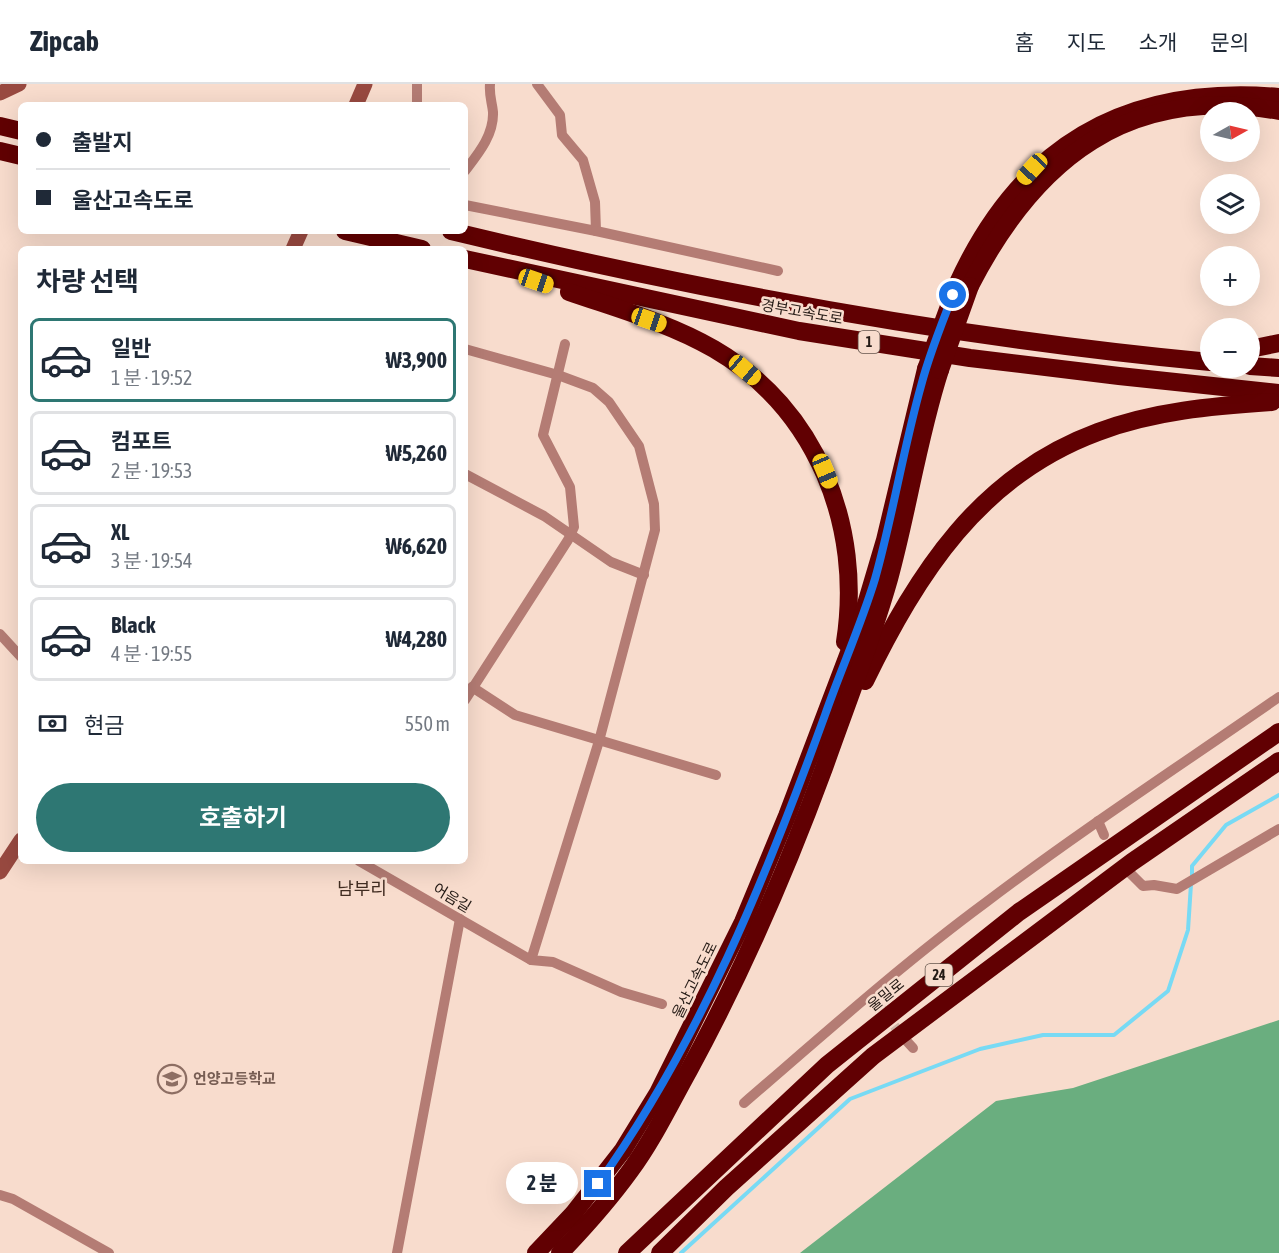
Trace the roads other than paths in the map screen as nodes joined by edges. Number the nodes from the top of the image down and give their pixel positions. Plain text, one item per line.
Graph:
1 (19, 84) edge
2 (365, 84) edge
3 (417, 84) edge
4 (490, 84) edge
5 (537, 84) edge
6 (0, 93) edge
7 (1279, 97) edge
8 (357, 102) edge
9 (417, 102) edge
10 (1279, 111) edge
11 (0, 126) edge
12 (18, 130) edge
13 (0, 151) edge
14 (18, 156) edge
15 (468, 167) edge
16 (468, 206) edge
17 (596, 231) junction
18 (358, 234) edge
19 (464, 234) edge
20 (409, 246) edge
21 (468, 260) edge
22 (491, 265) junction
23 (777, 271) dead end
24 (963, 286) junction
25 (1279, 343) edge
26 (565, 344) dead end
27 (1260, 347) edge
28 (468, 350) edge
29 (1200, 354) edge
30 (1150, 356) junction
31 (1200, 361) edge
32 (1260, 367) edge
33 (1279, 368) edge
34 (933, 370) junction
35 (558, 375) junction
36 (1279, 393) edge
37 (1279, 401) edge
38 (468, 476) edge
39 (570, 534) junction
40 (644, 575) junction
41 (0, 634) edge
42 (18, 654) edge
43 (472, 687) junction
44 (833, 693) junction
45 (468, 694) edge
46 (1279, 697) edge
47 (1279, 732) edge
48 (599, 741) junction
49 (826, 761) junction
50 (1279, 761) edge
51 (716, 775) dead end
52 (1098, 821) junction
53 (1279, 829) edge
54 (1104, 836) dead end
55 (18, 845) edge
56 (367, 864) edge
57 (1128, 871) dead end
58 (0, 872) edge
59 (460, 919) junction
60 (531, 960) junction
61 (662, 1004) dead end
62 (903, 1037) tunnel mouth
63 (913, 1048) dead end
64 (744, 1103) dead end
65 (0, 1195) edge
66 (109, 1253) edge
67 (397, 1253) edge
68 (536, 1253) edge
69 (560, 1253) edge
70 (627, 1253) edge
71 (660, 1253) edge

1 - 6 main road
2 - 8 main road
3 - 9 street
4 - 15 street
5 - 17 street
7 - 24 highway
10 - 24 highway
11 - 12 highway
13 - 14 highway
16 - 17 street
17 - 23 street
18 - 20 highway
19 - 30 highway, 경부고속도로 / 1
21 - 22 highway, 경부고속도로 / 1
22 - 36 highway, 경부고속도로 / 1
22 - 44 highway
24 - 34 highway, bridge
25 - 27 highway
26 - 35 street
28 - 35 street
29 - 30 highway
30 - 31 highway, 경부고속도로 / 1
32 - 33 highway
34 - 44 highway
34 - 49 highway
35 - 39 street
35 - 40 street
37 - 49 highway
38 - 39 street
39 - 40 street
39 - 43 street
40 - 48 street
41 - 42 street
43 - 45 street
43 - 48 street
44 - 68 highway, 울산고속도로
46 - 52 street
47 - 70 highway, 울밀로 / 24
48 - 51 street
48 - 60 street
49 - 69 highway
50 - 71 highway, 24
52 - 54 street
52 - 64 street
53 - 57 street
55 - 58 main road
56 - 59 street, 어음길
59 - 60 street, 어음길
59 - 67 street
60 - 61 street, 어음길
62 - 63 street
65 - 66 street

